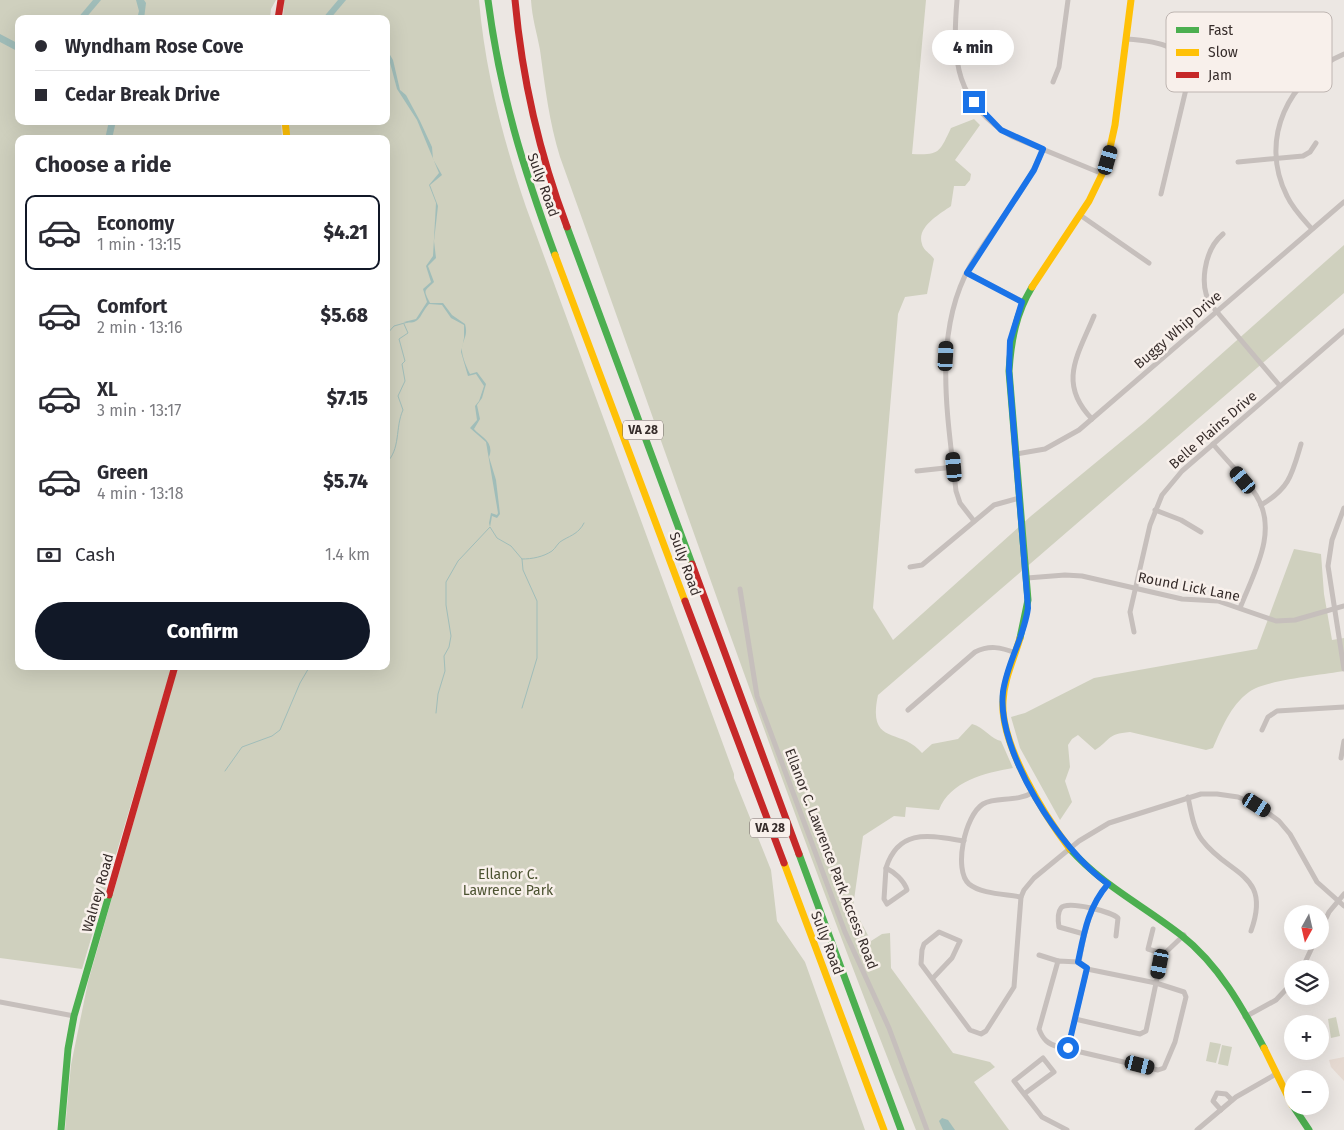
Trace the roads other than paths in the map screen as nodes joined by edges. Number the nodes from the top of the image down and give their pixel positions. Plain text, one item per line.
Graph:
1 (282, 0) edge
2 (488, 0) edge
3 (515, 0) edge
4 (958, 0) edge
5 (1068, 0) edge
6 (1131, 0) edge
7 (279, 15) edge
8 (1126, 39) junction
9 (1166, 46) edge
10 (1344, 54) edge
11 (1332, 60) edge
12 (1053, 82) dead end
13 (1186, 92) edge
14 (1295, 92) edge
15 (1316, 144) dead end
16 (1043, 149) junction
17 (1276, 158) junction
18 (1238, 162) dead end
19 (1103, 174) junction
20 (1161, 194) dead end
21 (1344, 202) edge
22 (1080, 215) junction
23 (1312, 230) junction
24 (1223, 234) dead end
25 (1149, 262) dead end
26 (967, 273) junction
27 (1022, 302) junction
28 (1217, 312) junction
29 (1094, 316) dead end
30 (1344, 331) edge
31 (1280, 386) junction
32 (1092, 419) junction
33 (1213, 444) junction
34 (1301, 444) dead end
35 (1016, 454) junction
36 (954, 467) junction
37 (917, 471) dead end
38 (1019, 498) junction
39 (1262, 505) junction
40 (1344, 508) edge
41 (1155, 510) junction
42 (974, 521) junction
43 (1201, 532) dead end
44 (910, 567) dead end
45 (1027, 578) junction
46 (1136, 588) junction
47 (740, 589) dead end
48 (1344, 606) edge
49 (1240, 608) junction
50 (1334, 608) junction
51 (1134, 632) dead end
52 (1015, 653) junction
53 (1344, 669) edge
54 (174, 670) edge
55 (1344, 707) edge
56 (908, 710) dead end
57 (1262, 730) dead end
58 (1344, 741) edge
59 (1341, 758) dead end
60 (1034, 792) junction
61 (1188, 797) junction
62 (964, 841) junction
63 (1070, 848) junction
64 (886, 868) junction
65 (1108, 884) junction
66 (1344, 894) edge
67 (1021, 897) junction
68 (1338, 901) junction
69 (1344, 906) edge
70 (1091, 908) junction
71 (1329, 916) edge
72 (1152, 929) dead end
73 (1251, 932) dead end
74 (1084, 934) junction
75 (1116, 936) dead end
76 (1184, 936) junction
77 (1164, 954) junction
78 (1039, 955) dead end
79 (1058, 961) junction
80 (1078, 962) junction
81 (1087, 968) junction
82 (932, 978) junction
83 (1156, 983) junction
84 (1284, 992) edge
85 (0, 1002) edge
86 (74, 1016) junction
87 (1245, 1017) junction
88 (1075, 1019) junction
89 (1068, 1048) junction
90 (1276, 1074) junction
91 (1284, 1089) edge
92 (1024, 1094) junction
93 (1232, 1100) junction
94 (1221, 1110) junction
95 (1299, 1115) edge
96 (60, 1130) edge
97 (884, 1130) edge
98 (901, 1130) edge
99 (927, 1130) edge
100 (1067, 1130) edge
101 (1198, 1130) edge
102 (1309, 1130) edge

1 - 7 main road
2 - 97 main road, Sully Road / VA 28
3 - 98 main road, Sully Road / VA 28
4 - 16 street
5 - 12 street
6 - 8 main road
8 - 9 street
8 - 19 main road
10 - 11 street
13 - 20 street
14 - 17 street
15 - 17 street
16 - 19 street
16 - 26 street
17 - 18 street
17 - 23 street
19 - 22 main road
21 - 23 street, Buggy Whip Drive
22 - 25 street
22 - 27 main road
23 - 28 street, Buggy Whip Drive
24 - 28 street
26 - 27 street
26 - 36 street
27 - 35 main road
28 - 31 street
28 - 32 street, Buggy Whip Drive
29 - 32 street
30 - 31 street, Belle Plains Drive
31 - 33 street, Belle Plains Drive
32 - 35 street, Buggy Whip Drive
33 - 39 street
33 - 41 street, Belle Plains Drive
34 - 39 street
35 - 38 main road
36 - 37 street
36 - 42 street
38 - 42 street
38 - 45 main road
39 - 49 street
40 - 50 street
41 - 43 street
41 - 46 street, Belle Plains Drive
42 - 44 street
45 - 46 street, Round Lick Lane
45 - 52 main road
46 - 49 street, Round Lick Lane
46 - 51 street, Belle Plains Drive
47 - 99 street, Ellanor C. Lawrence Park Access Road
48 - 50 street, Round Lick Lane
49 - 50 street, Round Lick Lane
50 - 53 street
52 - 56 street
52 - 60 main road
54 - 86 main road, Walney Road
55 - 57 street
58 - 59 street
60 - 62 street
60 - 63 main road
61 - 63 street
61 - 68 street
61 - 73 street
62 - 64 street
62 - 67 street
63 - 65 main road
63 - 67 street
64 - 64 street
65 - 70 street
65 - 76 main road
66 - 68 street
67 - 82 street
68 - 69 street
68 - 71 street
70 - 74 street
70 - 74 street
70 - 75 street
72 - 77 street
74 - 80 street
76 - 77 street
76 - 87 main road
77 - 83 street
78 - 79 street
79 - 80 street
79 - 89 street
80 - 81 street
81 - 83 street
81 - 88 street
82 - 82 street
83 - 88 street
83 - 89 street
84 - 87 street
85 - 86 street
86 - 96 main road, Walney Road
87 - 90 main road
88 - 89 street
90 - 91 main road
90 - 93 street
92 - 92 street
92 - 100 street
93 - 94 street
93 - 94 street
94 - 101 street
95 - 102 main road

